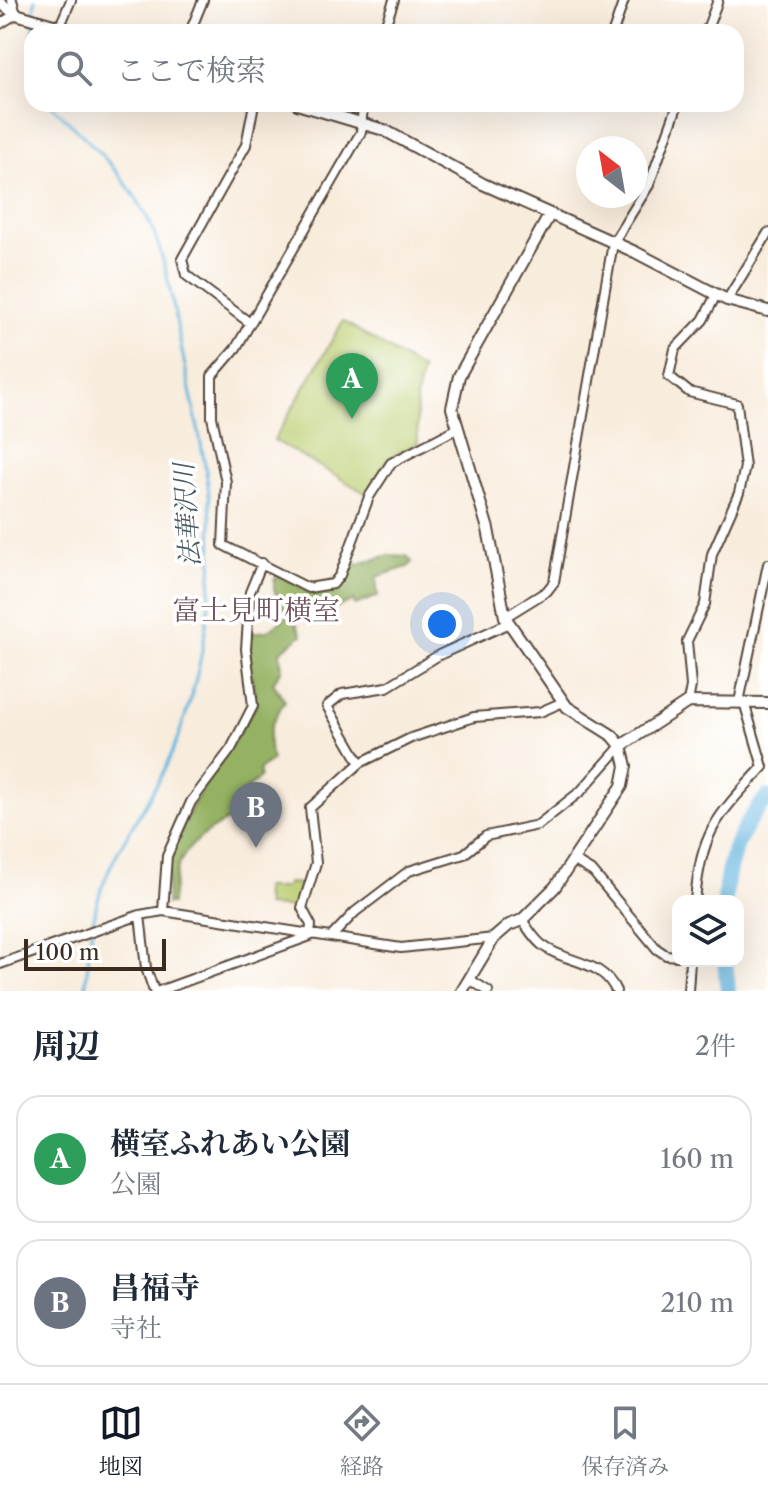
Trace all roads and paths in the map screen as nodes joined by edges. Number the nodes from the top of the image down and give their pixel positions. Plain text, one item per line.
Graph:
1 (12, 0) edge
2 (71, 0) edge
3 (203, 0) edge
4 (394, 0) edge
5 (624, 0) edge
6 (718, 0) edge
7 (0, 3) edge
8 (16, 14) junction
9 (0, 24) edge
10 (52, 24) edge
11 (61, 24) edge
12 (193, 24) edge
13 (386, 24) edge
14 (616, 24) edge
15 (709, 24) edge
16 (252, 112) edge
17 (324, 112) edge
18 (363, 112) edge
19 (675, 112) edge
20 (364, 124) junction
21 (550, 214) junction
22 (768, 233) edge
23 (613, 243) junction
24 (721, 298) junction
25 (768, 312) edge
26 (250, 323) junction
27 (458, 428) junction
28 (262, 563) junction
29 (768, 564) edge
30 (507, 620) junction
31 (563, 702) junction
32 (688, 702) junction
33 (742, 702) junction
34 (768, 703) edge
35 (621, 746) junction
36 (360, 763) junction
37 (573, 860) junction
38 (696, 895) edge
39 (163, 911) junction
40 (140, 915) junction
41 (522, 920) junction
42 (312, 932) junction
43 (332, 936) junction
44 (494, 938) junction
45 (672, 956) edge
46 (0, 964) edge
47 (690, 967) edge
48 (469, 979) junction
49 (157, 991) edge
50 (462, 991) edge
51 (488, 991) edge
52 (616, 991) edge
53 (688, 991) edge

1 - 8 street
2 - 11 street
3 - 12 street
4 - 13 street
5 - 14 street
6 - 15 street
7 - 8 street
8 - 9 street
8 - 10 street
16 - 26 street
17 - 20 street
18 - 20 street
19 - 23 street
20 - 21 street
20 - 26 street
21 - 23 street
21 - 27 street
22 - 24 street
23 - 24 street
23 - 30 street
24 - 25 street
24 - 32 street
26 - 28 street
27 - 28 street
27 - 30 street
28 - 39 street
29 - 33 street
30 - 31 street
30 - 36 street
31 - 35 street
31 - 36 street
32 - 33 street
32 - 35 street
33 - 34 street
33 - 38 street
35 - 37 street
35 - 43 street
36 - 42 street
37 - 41 street
37 - 45 street
39 - 40 street
39 - 42 street
40 - 46 street
40 - 49 street
41 - 44 street
41 - 52 street
42 - 43 street
42 - 49 street
43 - 44 street
44 - 48 street
47 - 53 street
48 - 50 street
48 - 51 street

